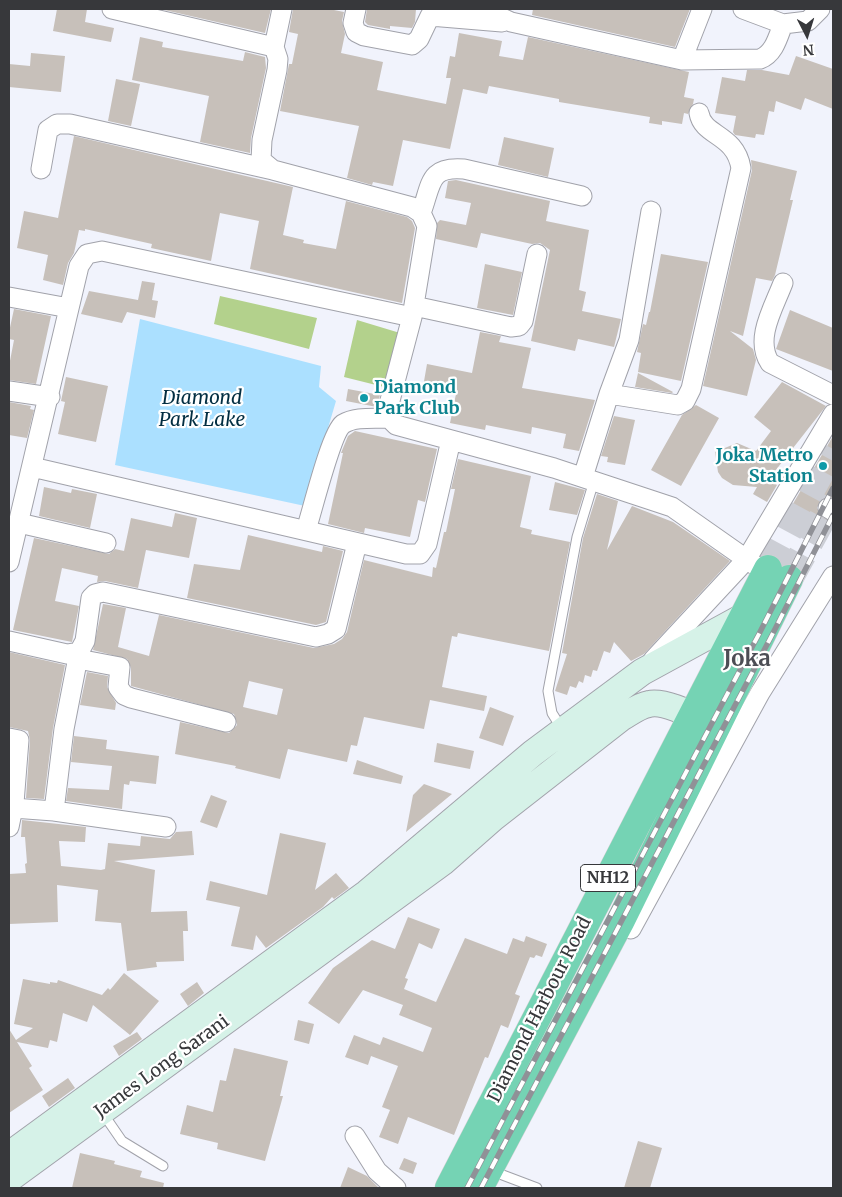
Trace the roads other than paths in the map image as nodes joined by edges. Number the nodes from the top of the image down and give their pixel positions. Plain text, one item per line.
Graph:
1 (112, 9) edge
2 (282, 9) edge
3 (356, 9) edge
4 (483, 9) edge
5 (702, 9) edge
6 (743, 9) edge
7 (820, 9) edge
8 (432, 12) edge
9 (156, 14) edge
10 (511, 22) junction
11 (783, 24) junction
12 (274, 48) junction
13 (682, 60) junction
14 (699, 113) dead end
15 (41, 169) dead end
16 (273, 170) junction
17 (582, 196) dead end
18 (651, 211) dead end
19 (421, 213) junction
20 (537, 254) dead end
21 (783, 283) dead end
22 (9, 297) edge
23 (69, 308) junction
24 (413, 311) junction
25 (9, 391) edge
26 (609, 394) junction
27 (833, 394) edge
28 (50, 397) junction
29 (833, 414) edge
30 (389, 418) junction
31 (451, 440) junction
32 (32, 467) junction
33 (589, 479) junction
34 (17, 512) edge
35 (306, 530) junction
36 (106, 543) dead end
37 (357, 543) junction
38 (9, 562) edge
39 (771, 573) junction
40 (833, 576) edge
41 (741, 618) junction
42 (768, 622) junction
43 (9, 641) edge
44 (78, 656) junction
45 (642, 672) junction
46 (704, 721) junction
47 (226, 722) dead end
48 (563, 731) junction
49 (9, 738) edge
50 (13, 808) junction
51 (54, 811) junction
52 (9, 827) edge
53 (166, 827) dead end
54 (102, 1112) junction
55 (355, 1136) dead end
56 (9, 1155) edge
57 (163, 1166) dead end
58 (9, 1179) edge
59 (490, 1184) edge
60 (396, 1188) edge
61 (449, 1188) edge
62 (537, 1188) edge

1 - 9 street
2 - 12 street
3 - 8 street
4 - 10 street
5 - 13 street
6 - 11 street
7 - 11 street
8 - 10 street
9 - 12 street
10 - 13 street
11 - 13 street
12 - 16 street
14 - 26 street
15 - 16 street
16 - 19 street
17 - 19 street
18 - 26 street
19 - 24 street
20 - 24 street
21 - 27 street
22 - 23 street
23 - 24 street
23 - 28 street
24 - 30 street
25 - 28 street
26 - 33 street
28 - 32 street
29 - 39 street
30 - 31 street
30 - 35 street
31 - 33 street
31 - 37 street
32 - 34 street
32 - 35 street
33 - 39 street
33 - 48 lane
34 - 36 street
34 - 38 street
35 - 37 street
37 - 44 street
39 - 41 highway, Diamond Harbour Road / NH12
39 - 42 highway, Diamond Harbour Road / NH12
39 - 45 street
40 - 59 street
41 - 42 main road
41 - 45 main road
41 - 46 highway, Diamond Harbour Road / NH12
42 - 46 highway, Diamond Harbour Road / NH12
43 - 44 street
44 - 47 street
44 - 51 street
45 - 48 main road
46 - 54 main road, James Long Sarani
46 - 59 highway, Diamond Harbour Road / NH12
46 - 61 highway, Diamond Harbour Road / NH12
48 - 56 main road
49 - 50 street
50 - 51 street
50 - 52 street
51 - 53 street
54 - 57 lane
54 - 58 main road, James Long Sarani
55 - 60 street
59 - 62 lane

